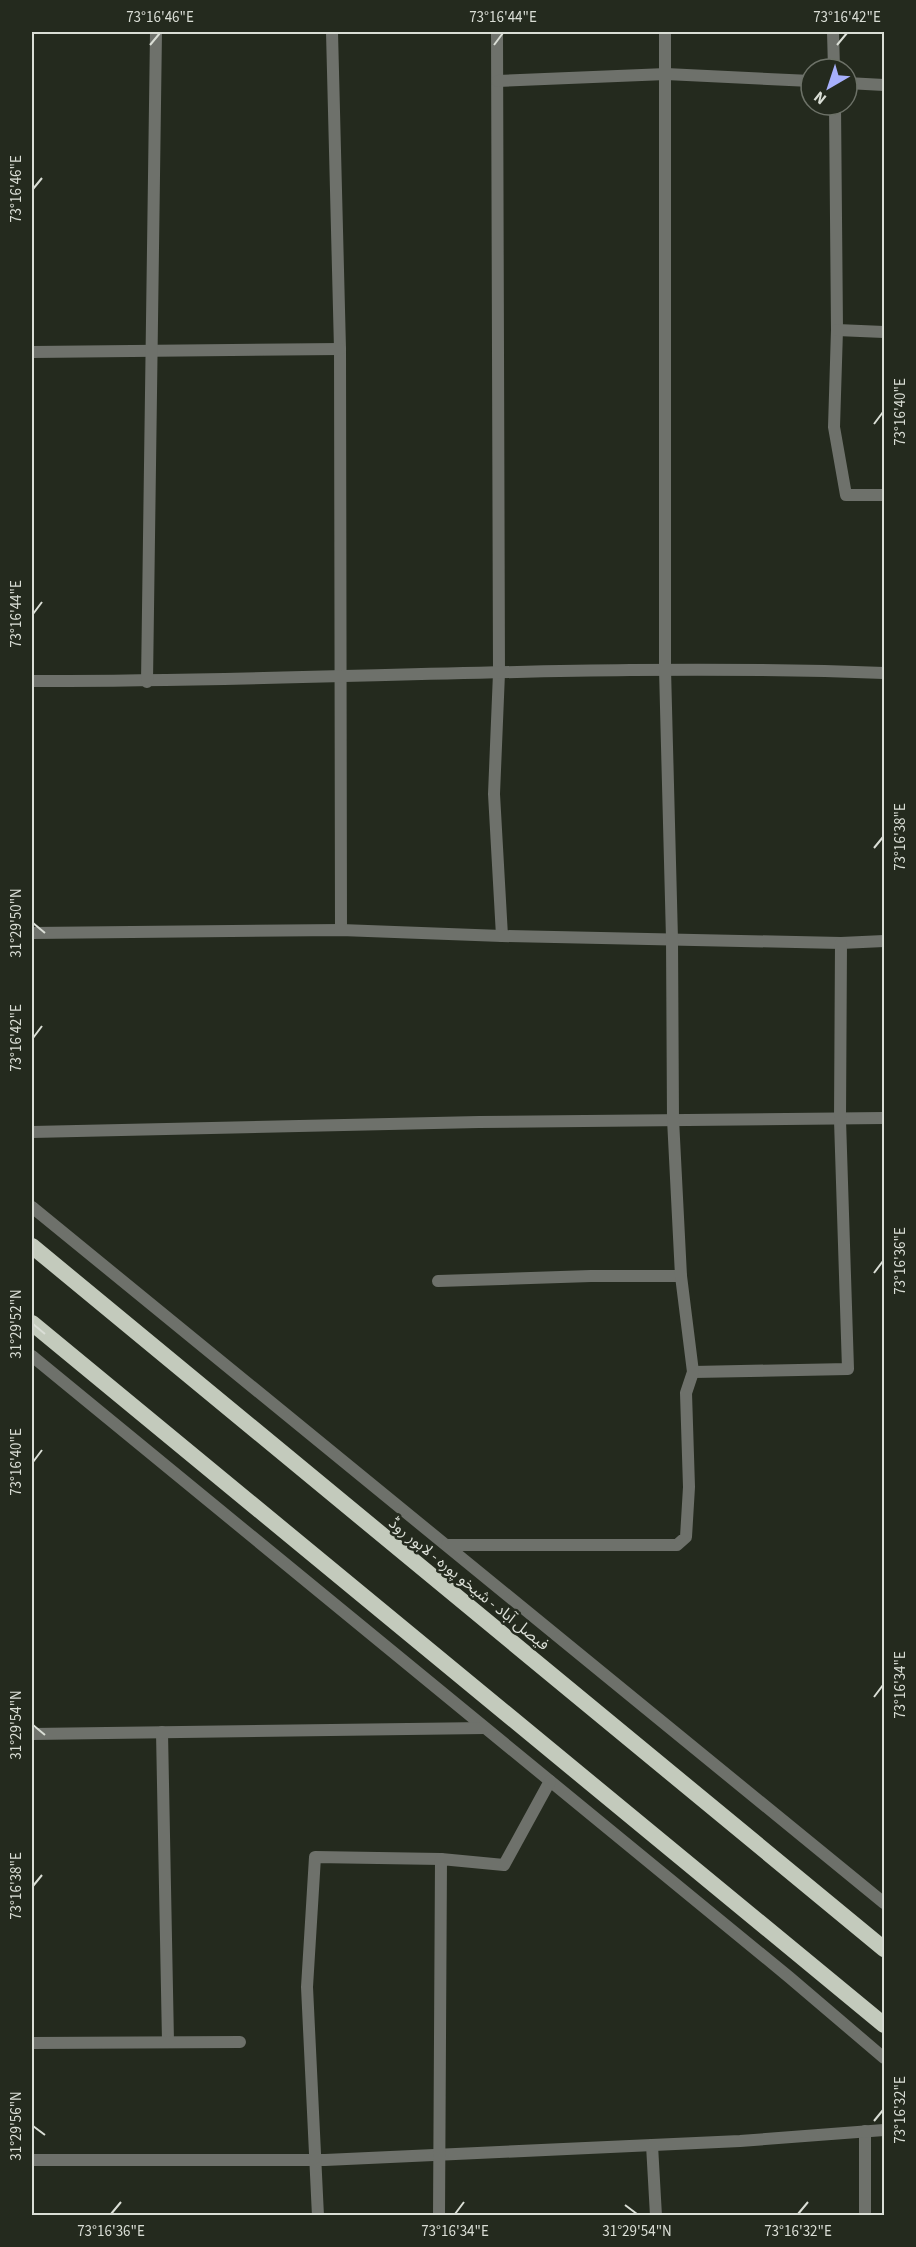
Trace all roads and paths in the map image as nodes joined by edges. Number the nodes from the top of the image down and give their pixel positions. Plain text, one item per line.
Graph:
1 (156, 32) edge
2 (332, 32) edge
3 (497, 32) edge
4 (665, 32) edge
5 (833, 32) edge
6 (834, 57) edge
7 (666, 74) junction
8 (799, 80) edge
9 (498, 81) junction
10 (859, 84) edge
11 (885, 85) edge
12 (835, 117) edge
13 (837, 330) junction
14 (885, 332) edge
15 (340, 349) junction
16 (153, 351) junction
17 (32, 352) edge
18 (885, 495) edge
19 (665, 669) junction
20 (499, 673) junction
21 (885, 673) edge
22 (340, 676) junction
23 (32, 681) edge
24 (147, 682) junction
25 (341, 930) junction
26 (32, 933) edge
27 (502, 936) junction
28 (672, 939) junction
29 (885, 941) edge
30 (841, 943) junction
31 (673, 1119) junction
32 (885, 1119) edge
33 (840, 1120) junction
34 (32, 1132) edge
35 (32, 1207) edge
36 (32, 1246) edge
37 (681, 1276) junction
38 (438, 1281) dead end
39 (32, 1323) edge
40 (32, 1356) edge
41 (693, 1372) junction
42 (447, 1545) junction
43 (485, 1728) junction
44 (162, 1732) junction
45 (32, 1734) edge
46 (550, 1782) junction
47 (441, 1859) junction
48 (885, 1903) edge
49 (885, 1949) edge
50 (885, 2025) edge
51 (168, 2042) junction
52 (240, 2042) dead end
53 (32, 2043) edge
54 (885, 2058) edge
55 (885, 2130) edge
56 (865, 2131) junction
57 (652, 2145) junction
58 (440, 2155) junction
59 (32, 2160) edge
60 (316, 2160) junction
61 (318, 2216) edge
62 (439, 2216) edge
63 (656, 2216) edge
64 (865, 2216) edge

1 - 16 street
2 - 15 street
3 - 9 street
4 - 7 street
5 - 6 street
7 - 8 street
7 - 9 street
7 - 19 street
9 - 20 street
10 - 11 street
12 - 13 street
13 - 14 street
13 - 18 street
15 - 16 street
15 - 22 street
16 - 17 street
16 - 24 street
19 - 20 street
19 - 21 street
19 - 28 street
20 - 22 street
20 - 27 street
22 - 24 street
22 - 25 street
23 - 24 street
25 - 26 street
25 - 27 street
27 - 28 street
28 - 30 street
28 - 31 street
29 - 30 street
30 - 33 street
31 - 33 street
31 - 34 street
31 - 37 street
32 - 33 street
33 - 41 street
35 - 42 street
36 - 49 highway, فیصل آباد - شیخو پورہ - لاہور روڈ
37 - 38 street
37 - 41 street
39 - 50 highway
40 - 43 street
41 - 42 street
42 - 48 street
43 - 44 street
43 - 46 street
44 - 45 street
44 - 51 street
46 - 47 street
46 - 54 street
47 - 58 street
47 - 60 street
51 - 52 street
51 - 53 street
55 - 56 street
56 - 57 street
56 - 64 street
57 - 58 street
57 - 63 street
58 - 60 street
58 - 62 street
59 - 60 street
60 - 61 street

